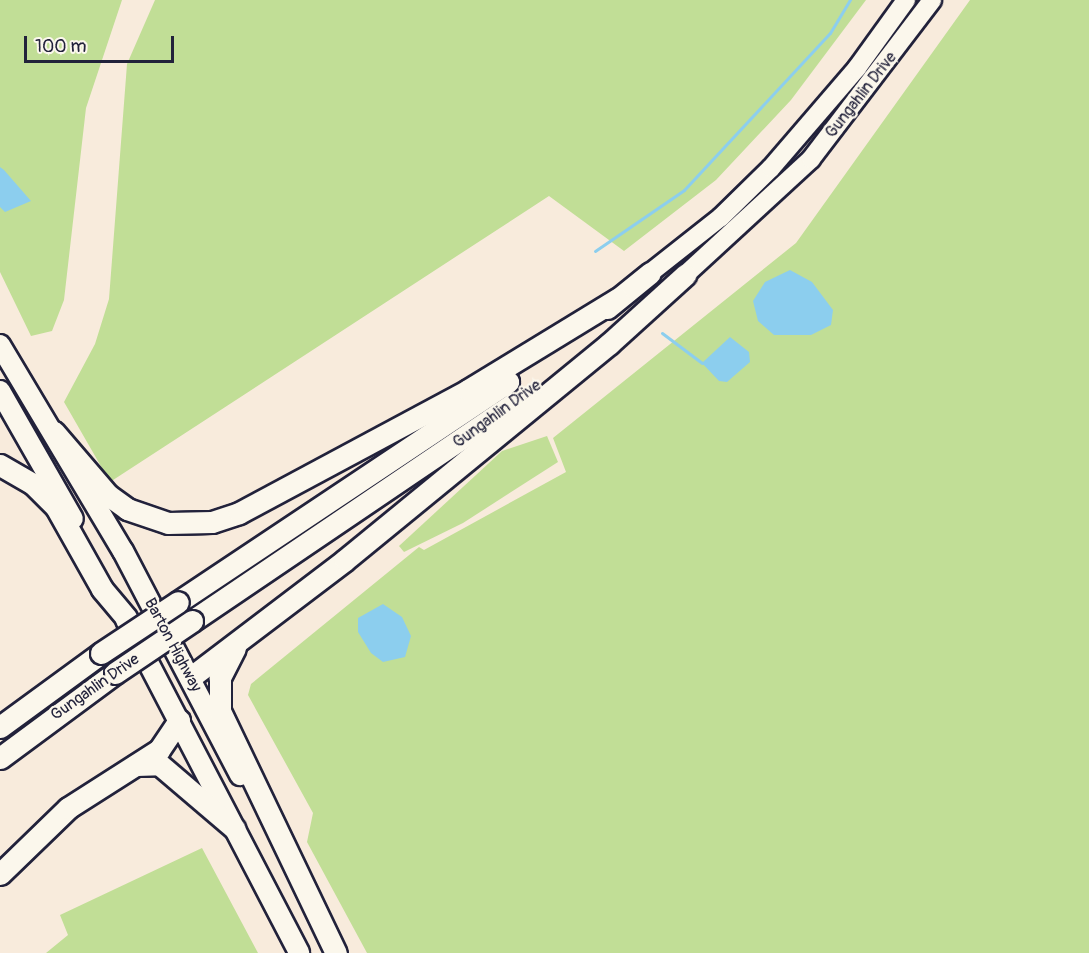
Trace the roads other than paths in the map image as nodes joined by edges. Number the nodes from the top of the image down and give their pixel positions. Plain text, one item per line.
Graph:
1 (906, 0) edge
2 (932, 0) edge
3 (650, 273) joint
4 (685, 275) junction
5 (617, 300) junction
6 (0, 345) edge
7 (0, 389) edge
8 (33, 398) junction
9 (54, 432) junction
10 (0, 465) edge
11 (126, 618) junction
12 (249, 635) junction
13 (101, 653) junction
14 (152, 669) junction
15 (185, 679) junction
16 (0, 712) edge
17 (178, 720) junction
18 (0, 727) edge
19 (0, 758) edge
20 (128, 768) junction
21 (234, 828) junction
22 (0, 874) edge
23 (299, 953) edge
24 (334, 953) edge

1 - 3 main road, Gungahlin Drive
2 - 4 main road, Gungahlin Drive
3 - 5 highway, Gungahlin Drive
4 - 12 highway
4 - 19 highway, Gungahlin Drive, bridge
5 - 9 highway
5 - 13 highway, Gungahlin Drive, bridge
6 - 8 highway, Barton Highway
7 - 8 highway
7 - 11 highway, Barton Highway
8 - 9 highway, Barton Highway
9 - 15 highway, Barton Highway
10 - 11 highway
11 - 14 highway, Barton Highway
12 - 15 highway
12 - 24 highway
13 - 16 highway
13 - 18 highway, Gungahlin Drive
14 - 15 highway
14 - 17 highway, Barton Highway
15 - 17 highway
15 - 24 highway, Barton Highway
17 - 20 highway
17 - 21 highway, Barton Highway
20 - 21 highway
20 - 22 highway
21 - 23 highway, Barton Highway

